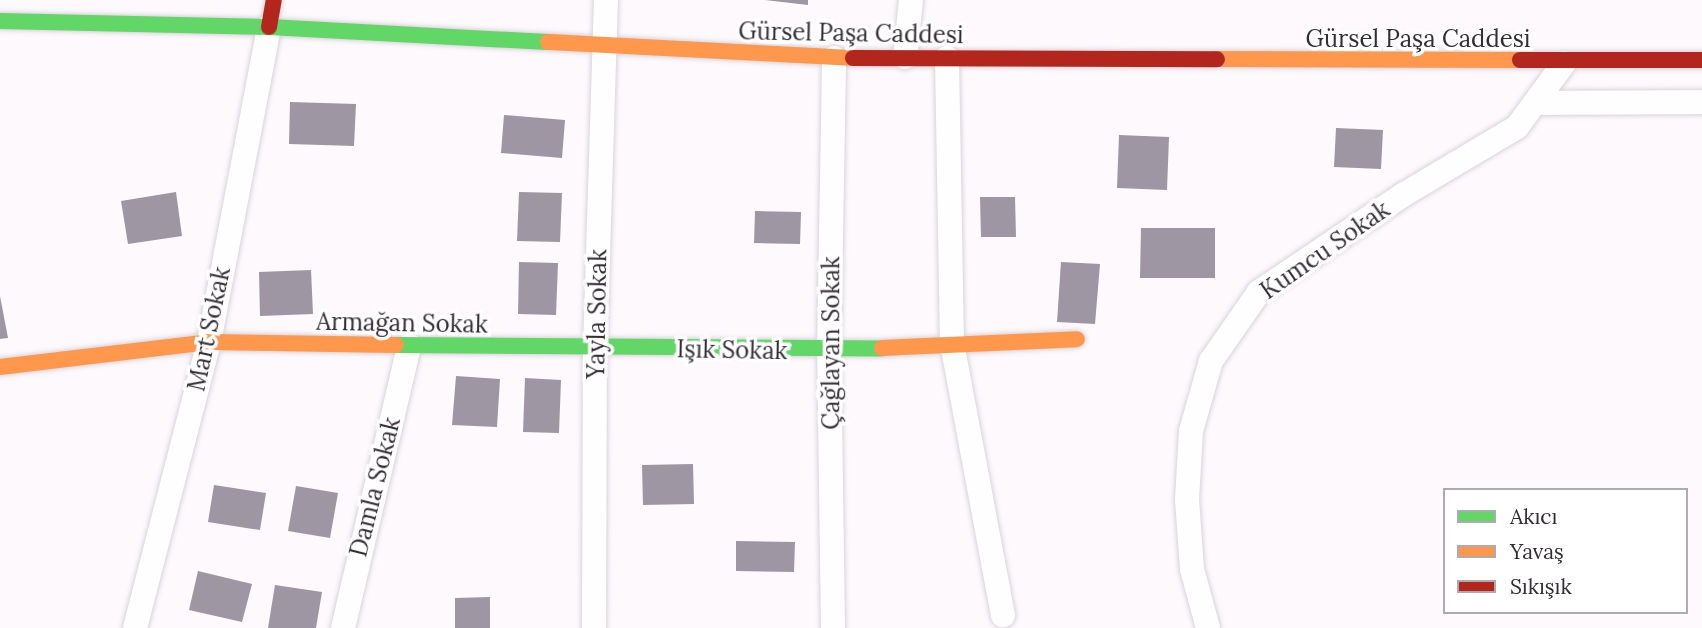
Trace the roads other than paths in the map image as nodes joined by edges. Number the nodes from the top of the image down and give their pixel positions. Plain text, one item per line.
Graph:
1 (274, 0) edge
2 (606, 0) edge
3 (912, 0) edge
4 (0, 22) edge
5 (268, 27) junction
6 (604, 46) junction
7 (905, 57) junction
8 (834, 58) junction
9 (947, 58) junction
10 (1702, 60) edge
11 (1564, 63) junction
12 (1702, 102) edge
13 (1536, 103) junction
14 (1077, 339) dead end
15 (209, 342) junction
16 (952, 343) junction
17 (409, 346) junction
18 (595, 349) junction
19 (829, 351) junction
20 (0, 367) edge
21 (1003, 615) dead end
22 (135, 628) edge
23 (344, 628) edge
24 (594, 628) edge
25 (833, 628) edge
26 (1208, 628) edge

1 - 5 main road
2 - 6 street, Yayla Sokak
3 - 7 street
4 - 5 main road, Gürsel Paşa Caddesi
5 - 6 main road, Gürsel Paşa Caddesi
5 - 15 street, Mart Sokak
6 - 8 main road, Gürsel Paşa Caddesi
6 - 18 street, Yayla Sokak
7 - 8 main road, Gürsel Paşa Caddesi
7 - 9 main road, Gürsel Paşa Caddesi
8 - 19 street, Çağlayan Sokak
9 - 11 main road, Gürsel Paşa Caddesi
9 - 16 street
10 - 11 main road, Gürsel Paşa Caddesi
11 - 13 street, Kumcu Sokak
12 - 13 street
13 - 26 street, Kumcu Sokak
14 - 16 main road, Işık Sokak
15 - 17 main road, Armağan Sokak
15 - 20 main road, Armağan Sokak
15 - 22 street, Mart Sokak
16 - 19 main road, Işık Sokak
16 - 21 street
17 - 18 main road, Armağan Sokak
17 - 23 street, Damla Sokak
18 - 19 main road, Işık Sokak
18 - 24 street, Yayla Sokak
19 - 25 street, Çağlayan Sokak

